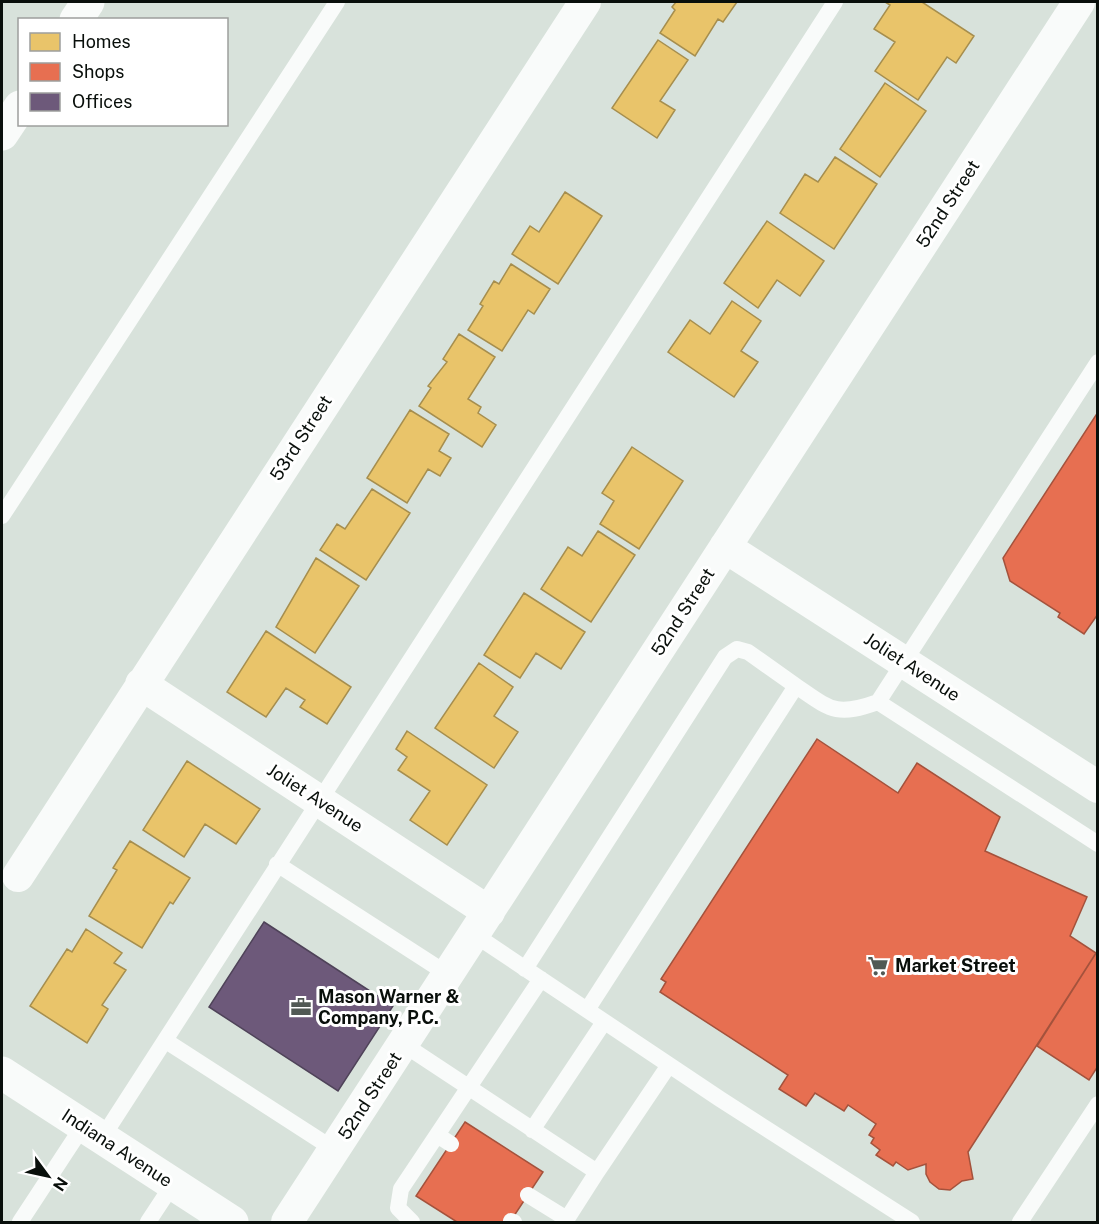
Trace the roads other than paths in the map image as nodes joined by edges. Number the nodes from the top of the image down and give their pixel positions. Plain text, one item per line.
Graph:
1 (88, 2) edge
2 (337, 2) edge
3 (585, 2) edge
4 (835, 2) edge
5 (1079, 2) edge
6 (77, 18) edge
7 (18, 110) edge
8 (2, 134) edge
9 (1098, 362) edge
10 (2, 516) edge
11 (725, 547) junction
12 (904, 662) junction
13 (141, 684) junction
14 (796, 686) junction
15 (878, 702) junction
16 (1098, 787) edge
17 (318, 800) junction
18 (1098, 844) edge
19 (277, 864) junction
20 (18, 876) dead end
21 (482, 924) junction
22 (525, 969) junction
23 (449, 975) junction
24 (541, 980) junction
25 (586, 1010) junction
26 (604, 1022) junction
27 (166, 1041) junction
28 (403, 1044) junction
29 (669, 1065) junction
30 (2, 1073) edge
31 (470, 1088) junction
32 (1098, 1104) edge
33 (532, 1130) junction
34 (93, 1132) junction
35 (334, 1150) junction
36 (597, 1172) junction
37 (173, 1184) junction
38 (528, 1195) dead end
39 (566, 1221) edge
40 (20, 1222) edge
41 (148, 1222) edge
42 (232, 1222) edge
43 (287, 1222) edge
44 (412, 1222) edge
45 (912, 1222) edge
46 (1020, 1222) edge

1 - 6 main road
2 - 10 lane
3 - 13 street, 53rd Street
4 - 17 lane
5 - 11 street, 52nd Street
7 - 8 main road
9 - 12 lane
11 - 12 street, Joliet Avenue
11 - 21 street, 52nd Street
12 - 15 lane
12 - 16 street, Joliet Avenue
13 - 17 street, Joliet Avenue
13 - 20 street, 53rd Street
14 - 15 lane
14 - 22 lane
14 - 25 lane
15 - 18 lane
17 - 19 lane
17 - 21 street, Joliet Avenue
19 - 23 lane
19 - 27 lane
21 - 22 lane
21 - 23 street, 52nd Street
22 - 24 lane
23 - 28 street, 52nd Street
24 - 25 lane
24 - 31 lane
25 - 26 lane
26 - 29 lane
26 - 33 lane
27 - 34 lane
27 - 35 lane
28 - 31 lane
28 - 35 street, 52nd Street
29 - 36 lane
29 - 45 lane
30 - 34 main road, Indiana Avenue
31 - 33 lane
31 - 44 lane
32 - 46 lane
33 - 36 lane
34 - 37 main road, Indiana Avenue
34 - 40 lane
35 - 43 street, 52nd Street
36 - 39 lane
37 - 41 lane
37 - 42 main road, Indiana Avenue
38 - 39 lane

